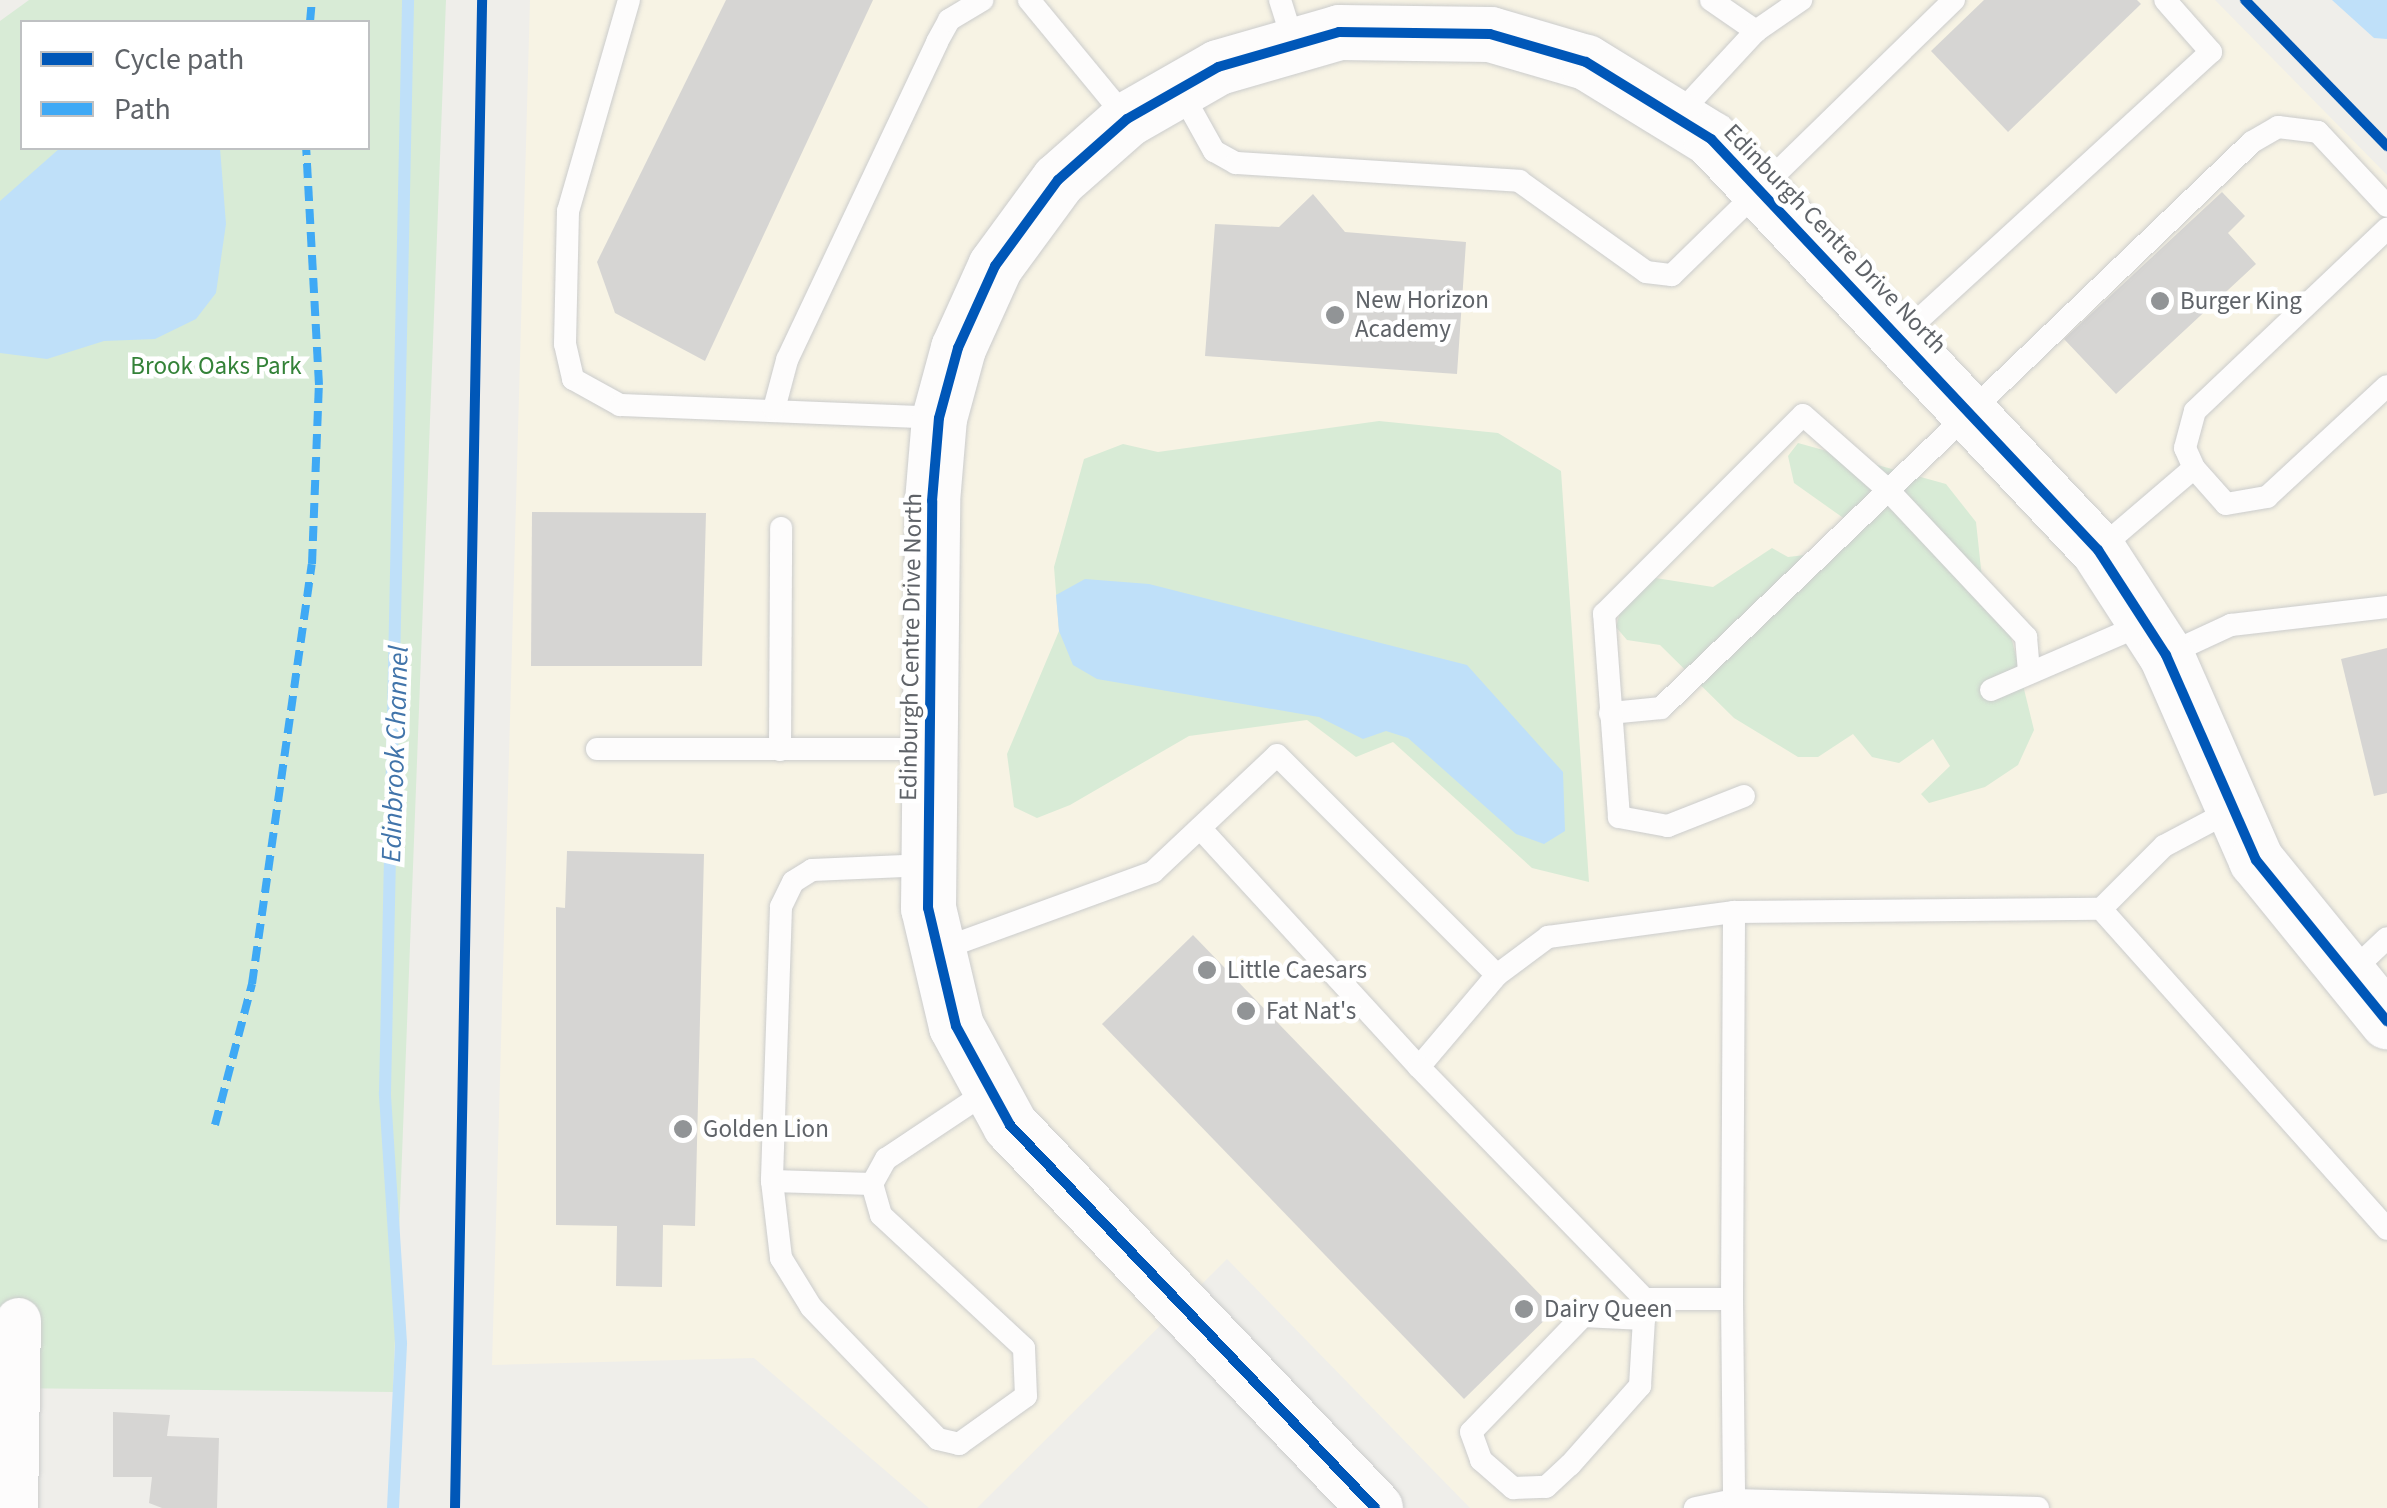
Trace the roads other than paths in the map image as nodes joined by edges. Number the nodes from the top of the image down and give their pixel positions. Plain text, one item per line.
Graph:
1 (629, 0) edge
2 (982, 0) edge
3 (1029, 0) edge
4 (1710, 0) edge
5 (1954, 0) edge
6 (2165, 0) edge
7 (1795, 2) edge
8 (1287, 20) edge
9 (1756, 32) junction
10 (1178, 86) junction
11 (1680, 113) junction
12 (1127, 119) junction
13 (1766, 189) junction
14 (2387, 206) edge
15 (2387, 230) edge
16 (1902, 336) junction
17 (2387, 386) edge
18 (774, 409) junction
19 (1972, 410) junction
20 (939, 418) junction
21 (2194, 468) junction
22 (1888, 490) junction
23 (781, 528) dead end
24 (2098, 550) junction
25 (2387, 608) edge
26 (2158, 638) junction
27 (2030, 673) junction
28 (1991, 690) dead end
29 (1610, 713) junction
30 (596, 749) dead end
31 (928, 749) junction
32 (780, 750) junction
33 (1744, 796) dead end
34 (2228, 812) junction
35 (1200, 828) junction
36 (927, 865) junction
37 (2101, 909) junction
38 (1734, 912) junction
39 (2387, 938) edge
40 (934, 951) junction
41 (1497, 975) junction
42 (2346, 977) junction
43 (2387, 1021) edge
44 (1419, 1067) junction
45 (988, 1090) junction
46 (772, 1181) junction
47 (872, 1184) junction
48 (2387, 1228) edge
49 (1732, 1300) junction
50 (1644, 1309) junction
51 (18, 1320) dead end
52 (1734, 1504) edge
53 (15, 1508) edge
54 (1376, 1508) edge
55 (1695, 1508) edge
56 (2038, 1508) edge

1 - 18 lane
2 - 18 lane
3 - 12 lane
4 - 9 lane
5 - 13 lane
6 - 16 lane
7 - 9 lane
8 - 10 street, Edinburgh Centre Drive North
8 - 11 street, Edinburgh Centre Drive North
9 - 11 lane
10 - 12 street, Edinburgh Centre Drive North
10 - 13 lane
11 - 13 street, Edinburgh Centre Drive North
12 - 20 street, Edinburgh Centre Drive North
13 - 16 street, Edinburgh Centre Drive North
14 - 19 lane
15 - 21 lane
16 - 19 street, Edinburgh Centre Drive North
17 - 21 lane
18 - 20 lane
19 - 22 lane
19 - 24 street, Edinburgh Centre Drive North
20 - 31 street, Edinburgh Centre Drive North
21 - 24 lane
22 - 27 lane
22 - 29 lane
22 - 29 lane
23 - 32 lane
24 - 26 street, Edinburgh Centre Drive North
25 - 26 lane
26 - 27 lane
26 - 34 street, Edinburgh Centre Drive North
27 - 28 lane
29 - 33 lane
30 - 32 lane
31 - 32 lane
31 - 36 street, Edinburgh Centre Drive North
34 - 37 lane
34 - 42 street, Edinburgh Centre Drive North
35 - 40 lane
35 - 41 lane
35 - 44 lane
36 - 40 street, Edinburgh Centre Drive North
36 - 46 lane
37 - 38 lane
37 - 48 lane
38 - 41 lane
38 - 49 lane
39 - 42 lane
40 - 45 street, Edinburgh Centre Drive North
41 - 44 lane
42 - 43 street, Edinburgh Centre Drive North
44 - 50 lane
45 - 47 lane
45 - 54 street, Edinburgh Centre Drive North
46 - 47 lane
46 - 47 lane
49 - 50 lane
49 - 52 lane
50 - 50 lane
51 - 53 street
52 - 55 lane
52 - 56 lane

